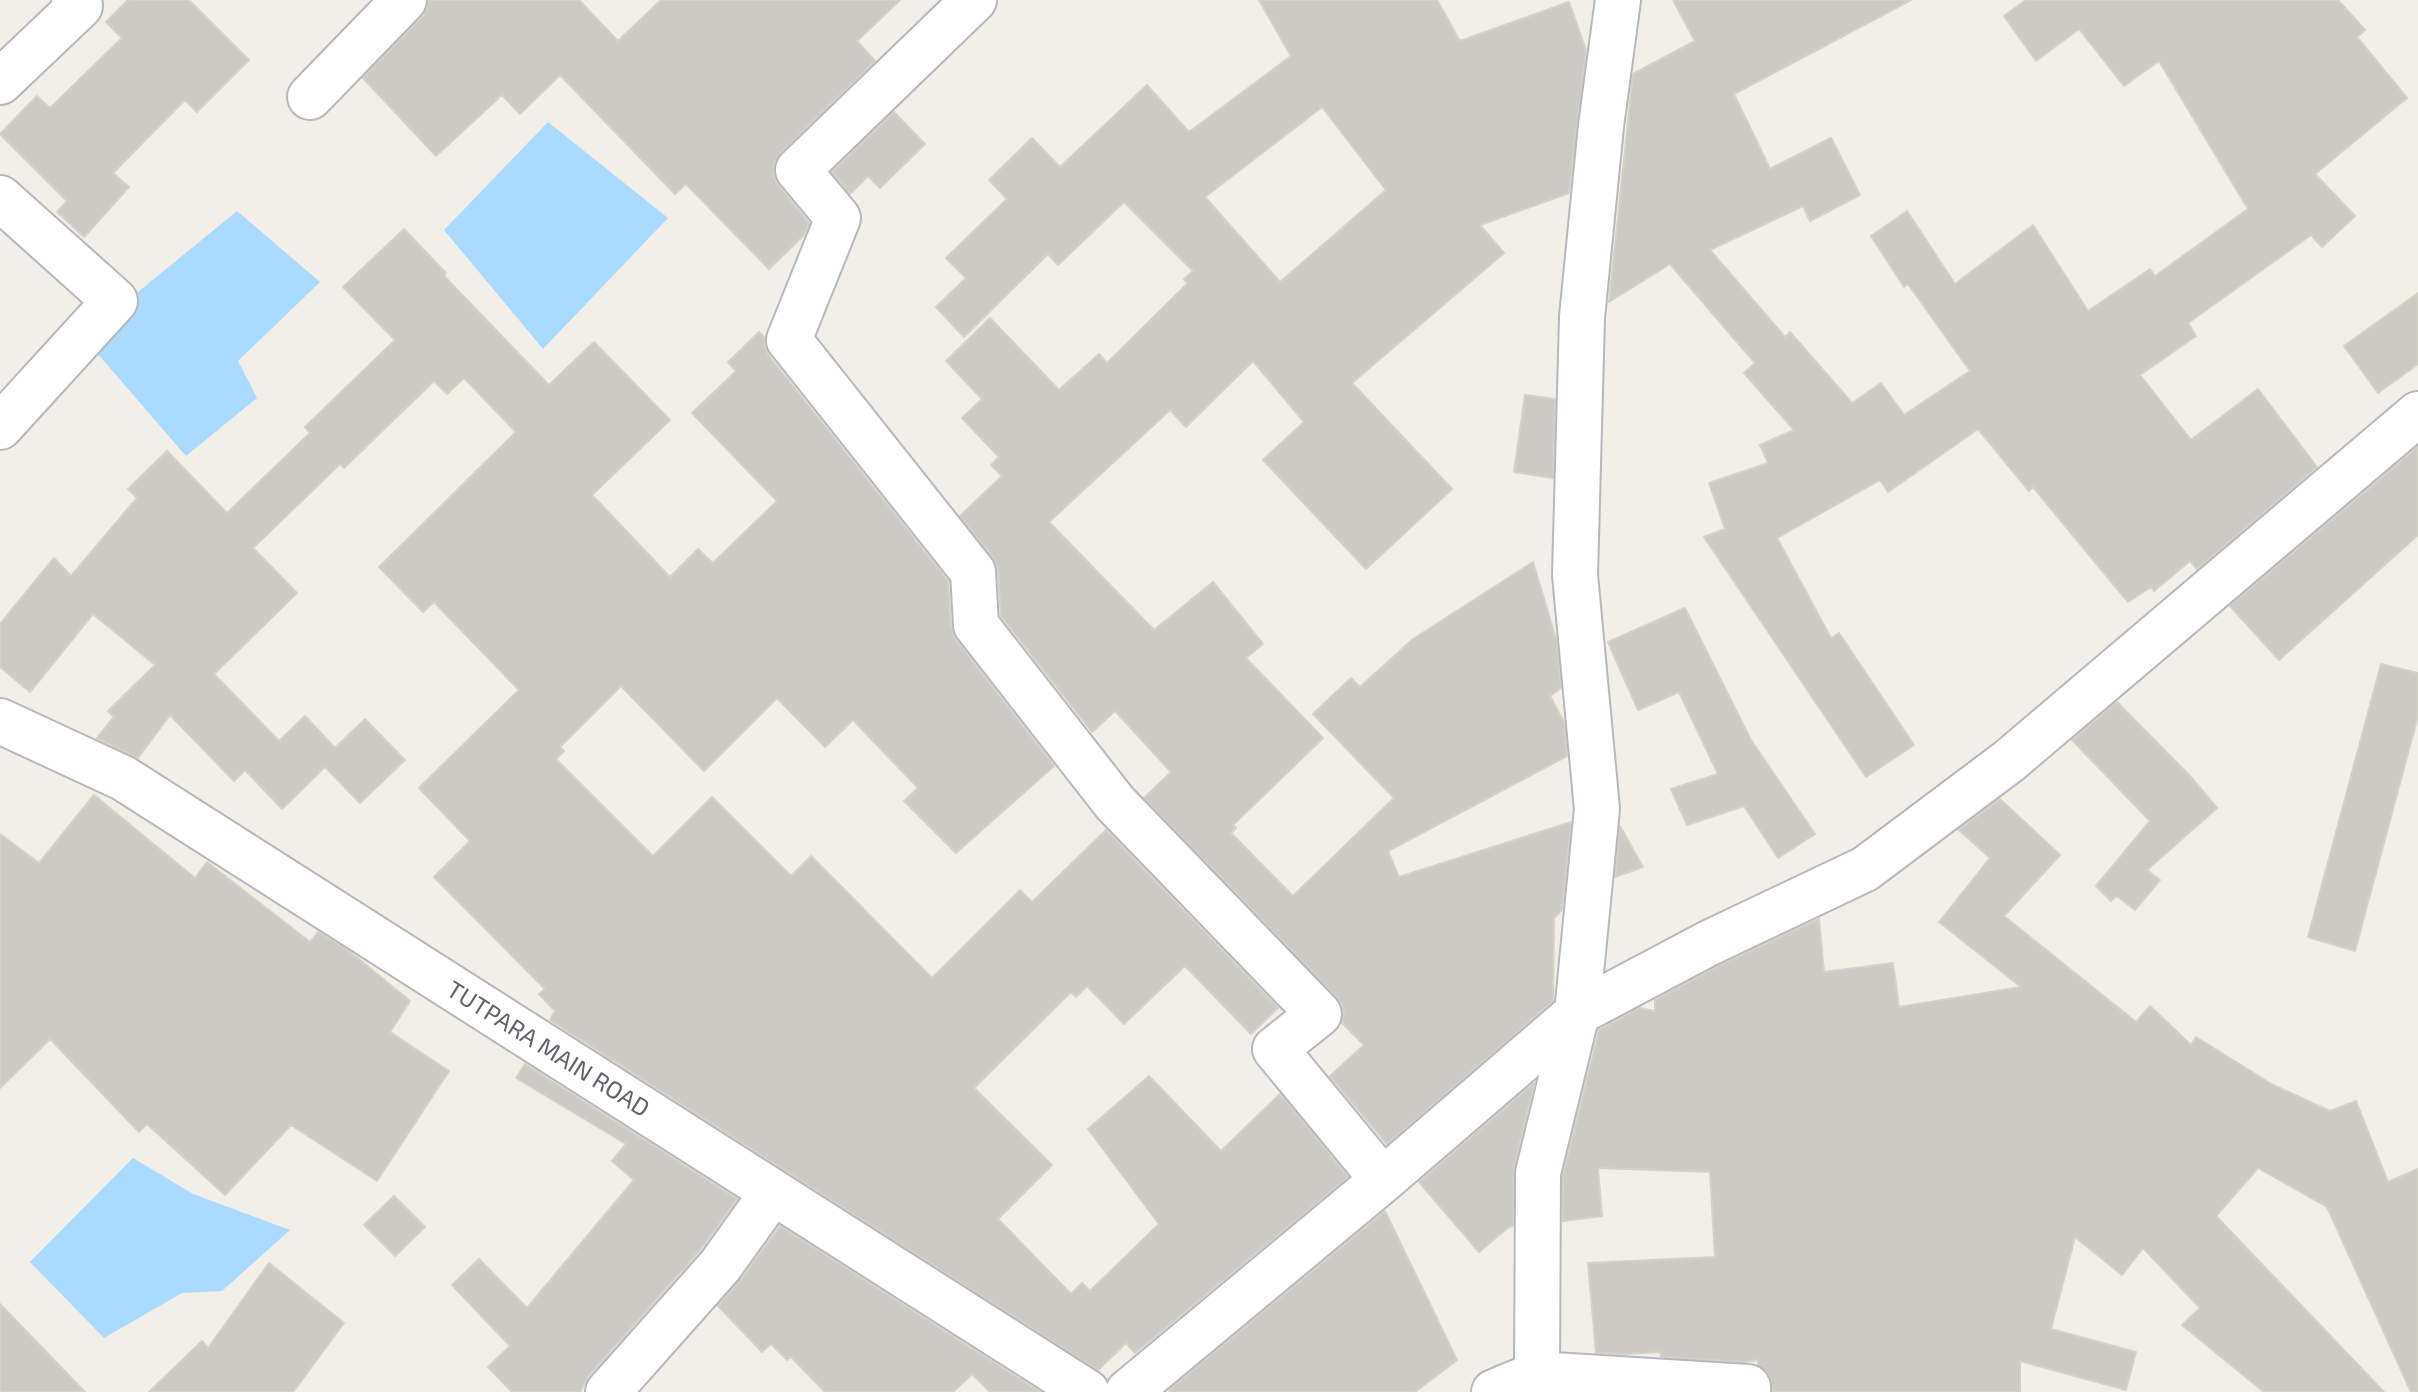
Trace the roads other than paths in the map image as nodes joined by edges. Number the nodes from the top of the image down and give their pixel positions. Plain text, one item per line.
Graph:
1 (74, 0) edge
2 (404, 0) edge
3 (974, 0) edge
4 (1618, 0) edge
5 (0, 82) edge
6 (310, 97) dead end
7 (0, 198) edge
8 (2418, 414) edge
9 (0, 427) edge
10 (0, 721) edge
11 (1577, 1013) junction
12 (1383, 1180) junction
13 (773, 1192) junction
14 (1537, 1374) junction
15 (608, 1392) edge
16 (1087, 1392) edge
17 (1128, 1392) edge
18 (1494, 1392) edge
19 (1748, 1392) edge

1 - 5 street
2 - 6 street
3 - 12 street
4 - 11 street
7 - 9 street
8 - 11 street
10 - 13 street, TUTPARA MAIN ROAD
11 - 12 street
11 - 14 street
12 - 17 street
13 - 15 street
13 - 16 street, TUTPARA MAIN ROAD
14 - 18 street
14 - 19 street

